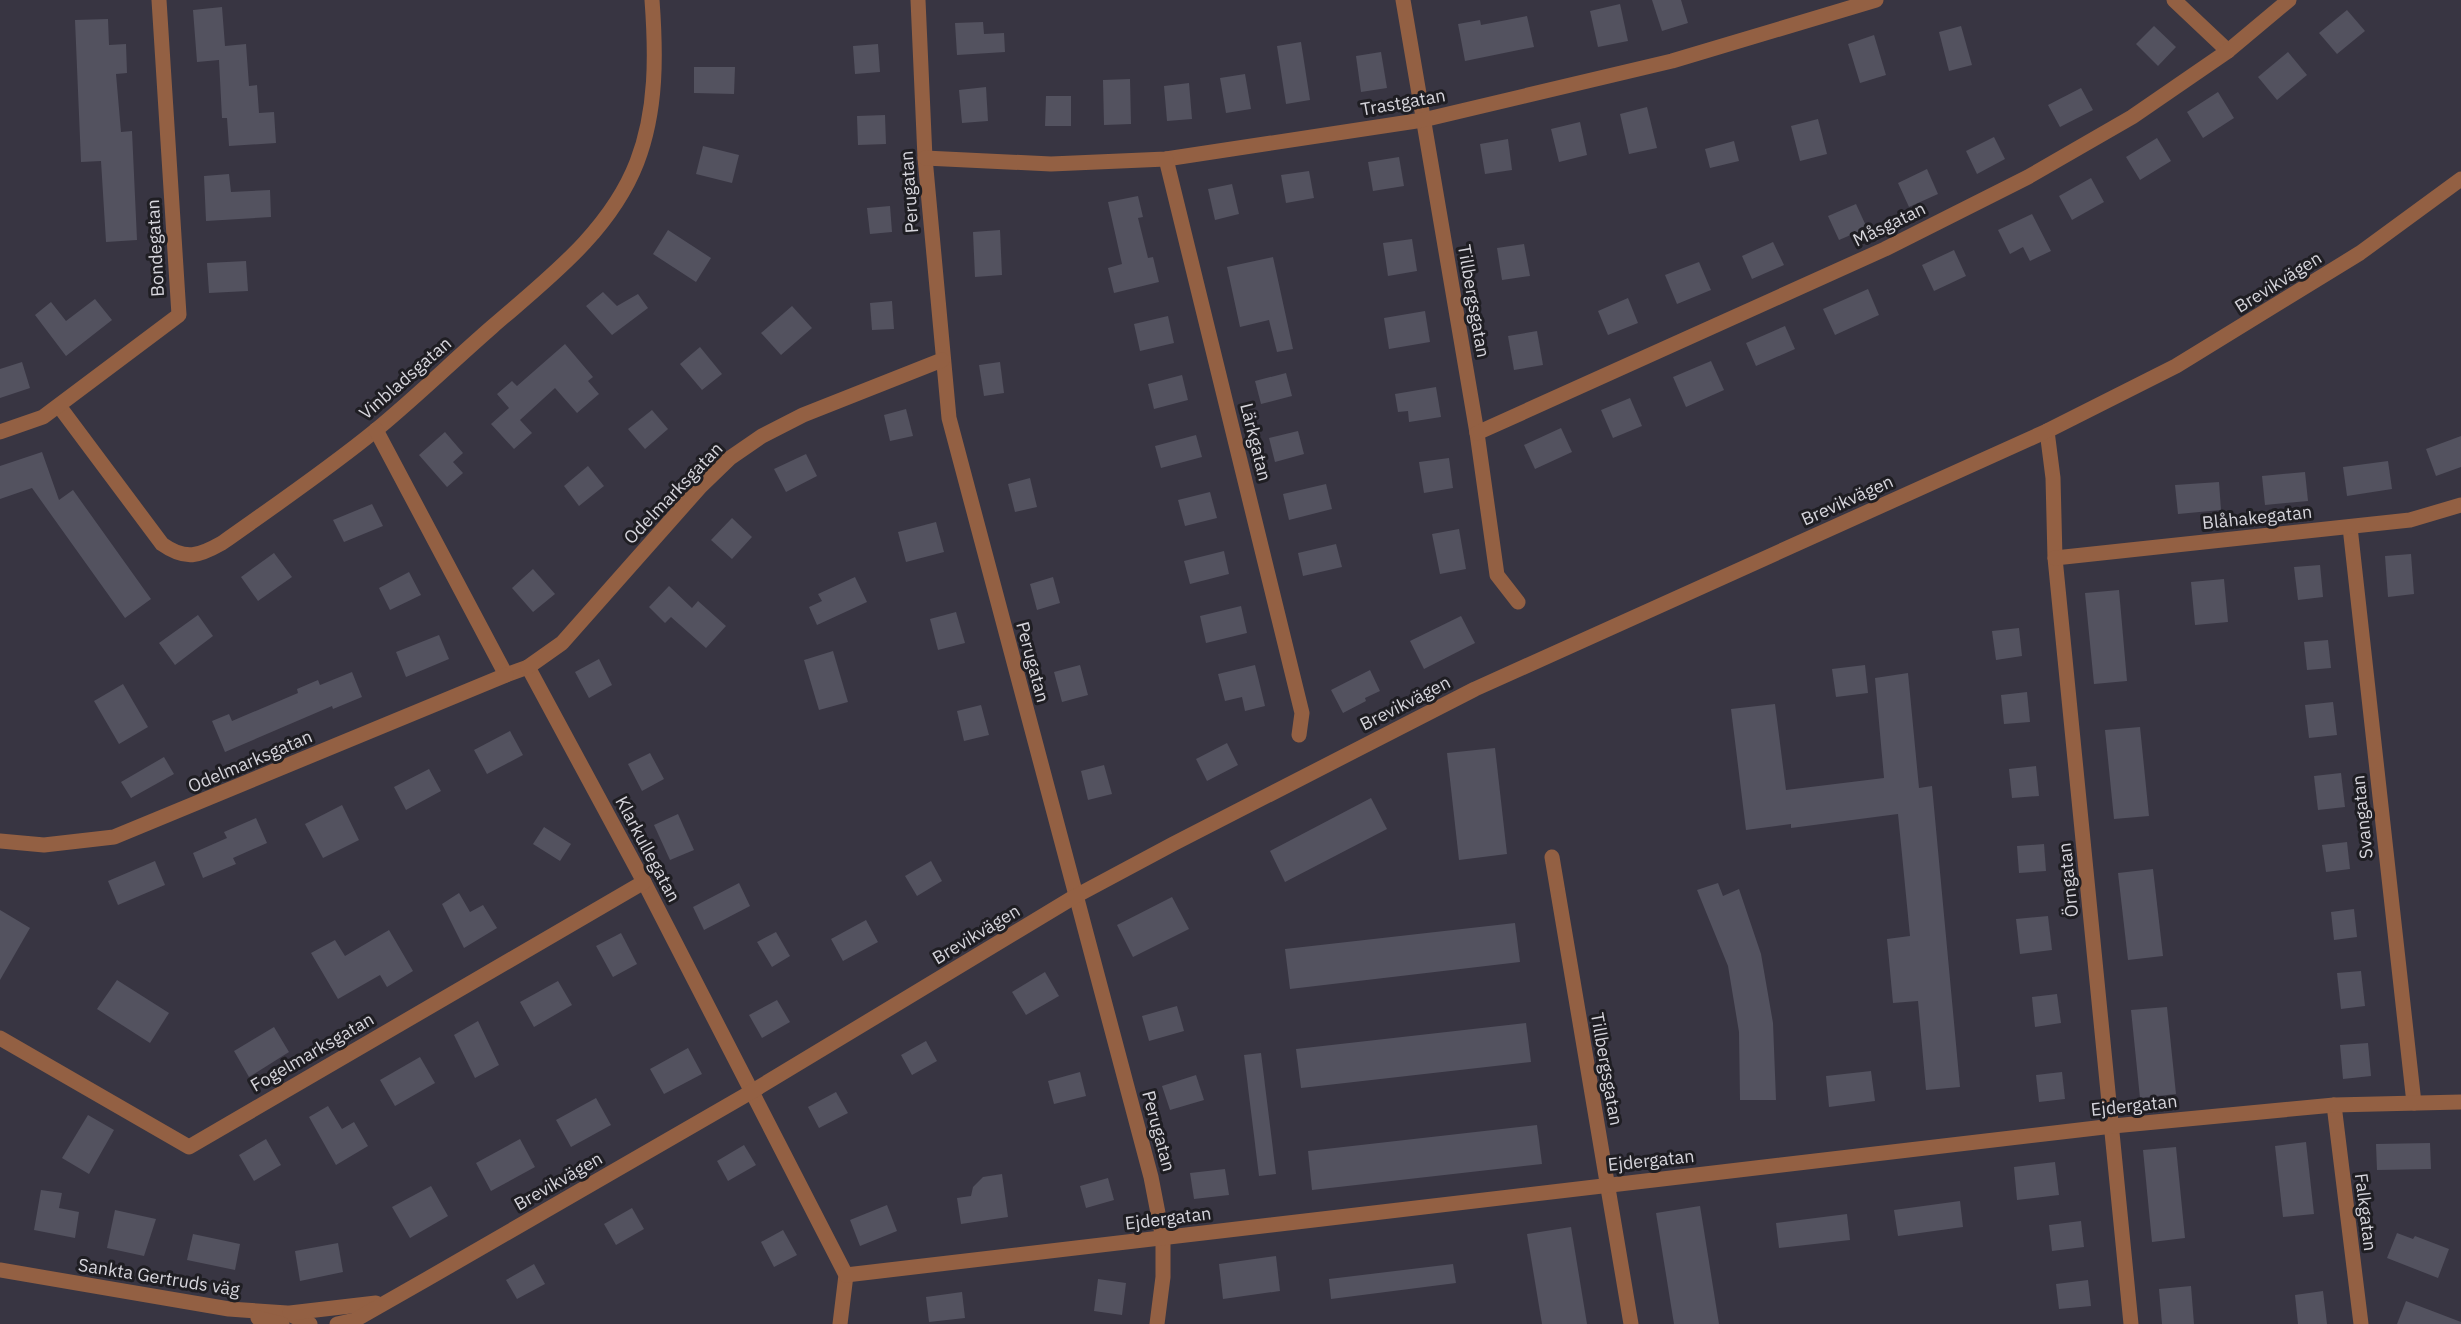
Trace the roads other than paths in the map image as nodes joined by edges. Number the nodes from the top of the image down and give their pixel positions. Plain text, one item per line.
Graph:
1 (159, 0) edge
2 (652, 0) edge
3 (918, 0) edge
4 (1403, 0) edge
5 (1875, 0) edge
6 (2174, 0) edge
7 (2289, 0) edge
8 (2228, 51) junction
9 (1423, 120) junction
10 (926, 158) junction
11 (1167, 159) junction
12 (2461, 179) edge
13 (942, 360) junction
14 (59, 406) junction
15 (376, 430) junction
16 (2047, 431) junction
17 (0, 432) edge
18 (1477, 433) junction
19 (2461, 505) edge
20 (2350, 527) junction
21 (2055, 558) junction
22 (1518, 602) dead end
23 (528, 667) junction
24 (506, 675) junction
25 (1299, 735) dead end
26 (0, 841) edge
27 (1551, 857) dead end
28 (644, 882) junction
29 (1074, 897) junction
30 (0, 1038) edge
31 (751, 1092) junction
32 (2461, 1102) edge
33 (2414, 1103) junction
34 (2334, 1105) junction
35 (2113, 1126) junction
36 (1607, 1184) junction
37 (1163, 1239) junction
38 (0, 1270) edge
39 (846, 1275) junction
40 (385, 1301) junction
41 (229, 1309) junction
42 (284, 1319) edge
43 (257, 1321) edge
44 (310, 1324) edge
45 (337, 1324) edge
46 (840, 1324) edge
47 (1156, 1324) edge
48 (1631, 1324) edge
49 (2131, 1324) edge
50 (2361, 1324) edge

1 - 14 street, Bondegatan
2 - 15 street, Vinbladsgatan
3 - 10 street, Perugatan
4 - 9 street, Tillbergsgatan
5 - 9 street, Trastgatan
6 - 8 street
7 - 8 street, Måsgatan
8 - 18 street, Måsgatan
9 - 11 street, Trastgatan
9 - 18 street, Tillbergsgatan
10 - 11 street, Trastgatan
10 - 13 street, Perugatan
11 - 25 street, Lärkgatan
12 - 16 street, Brevikvägen
13 - 23 street, Odelmarksgatan
13 - 29 street, Perugatan
14 - 15 street, Vinbladsgatan
14 - 17 street, Bondegatan
15 - 24 street
16 - 21 street, Örngatan
16 - 29 street, Brevikvägen
18 - 22 street, Tillbergsgatan
19 - 20 street, Blåhakegatan
20 - 21 street, Blåhakegatan
20 - 33 street, Svangatan
21 - 35 street, Örngatan
23 - 24 street
23 - 28 street, Klarkullegatan
24 - 26 street, Odelmarksgatan
27 - 36 street, Tillbergsgatan
28 - 30 street, Fogelmarksgatan
28 - 31 street, Klarkullegatan
29 - 31 street, Brevikvägen
29 - 37 street, Perugatan
31 - 39 street, Klarkullegatan
31 - 40 street, Brevikvägen
32 - 33 street, Ejdergatan
33 - 34 street, Ejdergatan
34 - 35 street, Ejdergatan
34 - 50 street, Falkgatan
35 - 36 street, Ejdergatan
35 - 49 street, Örngatan
36 - 37 street, Ejdergatan
36 - 48 street, Tillbergsgatan
37 - 39 street, Ejdergatan
37 - 47 street, Perugatan
38 - 41 street, Sankta Gertruds väg
39 - 46 street
40 - 42 street, Brevikvägen
40 - 45 street, Brevikvägen
41 - 42 street, Sankta Gertruds väg
41 - 43 street, Brevikvägen
42 - 43 street, Brevikvägen
42 - 44 street, Sankta Gertruds väg

